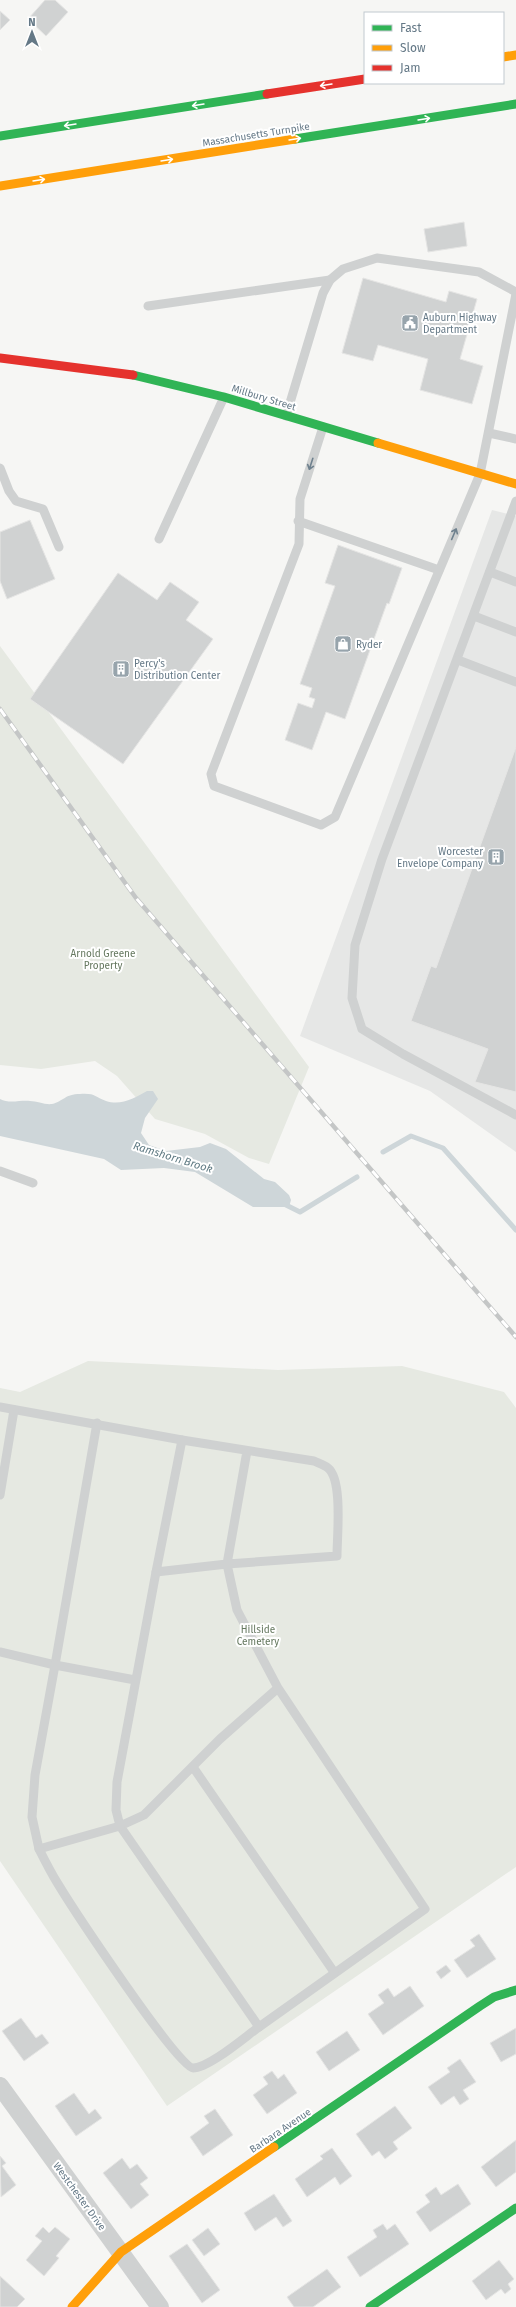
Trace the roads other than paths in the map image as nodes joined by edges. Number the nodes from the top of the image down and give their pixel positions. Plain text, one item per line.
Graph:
1 (516, 55) edge
2 (504, 57) edge
3 (364, 79) edge
4 (516, 104) edge
5 (0, 136) edge
6 (0, 186) edge
7 (330, 280) junction
8 (516, 293) edge
9 (148, 306) dead end
10 (0, 358) edge
11 (224, 397) junction
12 (286, 416) junction
13 (323, 427) junction
14 (489, 433) junction
15 (516, 439) edge
16 (0, 468) edge
17 (480, 474) junction
18 (516, 484) edge
19 (516, 501) edge
20 (298, 520) junction
21 (159, 539) dead end
22 (59, 547) dead end
23 (439, 570) junction
24 (490, 572) junction
25 (516, 582) edge
26 (474, 616) junction
27 (516, 632) edge
28 (458, 660) junction
29 (516, 682) edge
30 (516, 1115) edge
31 (0, 1171) edge
32 (33, 1183) dead end
33 (0, 1407) edge
34 (14, 1410) junction
35 (97, 1423) junction
36 (182, 1440) junction
37 (247, 1451) junction
38 (0, 1495) edge
39 (227, 1564) junction
40 (156, 1572) junction
41 (0, 1652) edge
42 (55, 1666) junction
43 (135, 1680) junction
44 (278, 1688) junction
45 (193, 1767) junction
46 (120, 1826) junction
47 (39, 1849) junction
48 (334, 1972) junction
49 (516, 1990) edge
50 (259, 2027) junction
51 (0, 2086) edge
52 (516, 2208) edge
53 (121, 2252) junction
54 (72, 2307) edge
55 (160, 2307) edge
56 (370, 2307) edge

1 - 2 main road
3 -> 5 main road
6 -> 4 main road, Massachusetts Turnpike
7 - 8 lane
7 - 9 lane
7 - 12 lane
8 - 14 lane
10 - 11 main road, Millbury Street
11 - 12 main road, Millbury Street
11 - 21 lane
12 - 13 main road, Millbury Street
13 - 17 main road, Millbury Street
13 -> 20 lane
14 - 15 lane
14 - 17 lane
16 - 22 lane
17 - 18 main road, Millbury Street
23 -> 17 lane
19 - 24 lane
20 - 23 lane
20 - 23 lane
24 - 25 lane
24 - 26 lane
26 - 27 lane
26 - 28 lane
28 - 29 lane
28 - 30 lane
31 - 32 lane
33 - 34 lane
34 - 35 lane
34 - 38 lane
35 - 36 lane
35 - 42 lane
36 - 37 lane
36 - 40 lane
37 - 39 lane
37 - 39 lane
39 - 40 lane
39 - 44 lane
40 - 43 lane
41 - 42 lane
42 - 43 lane
42 - 47 lane
43 - 46 lane
44 - 45 lane
44 - 48 lane
45 - 46 lane
45 - 48 lane
46 - 47 lane
46 - 50 lane
47 - 50 lane
48 - 50 lane
49 - 53 main road, Barbara Avenue
51 - 53 street, Westchester Drive
52 - 56 main road
53 - 54 main road, Barbara Avenue
53 - 55 street, Westchester Drive

